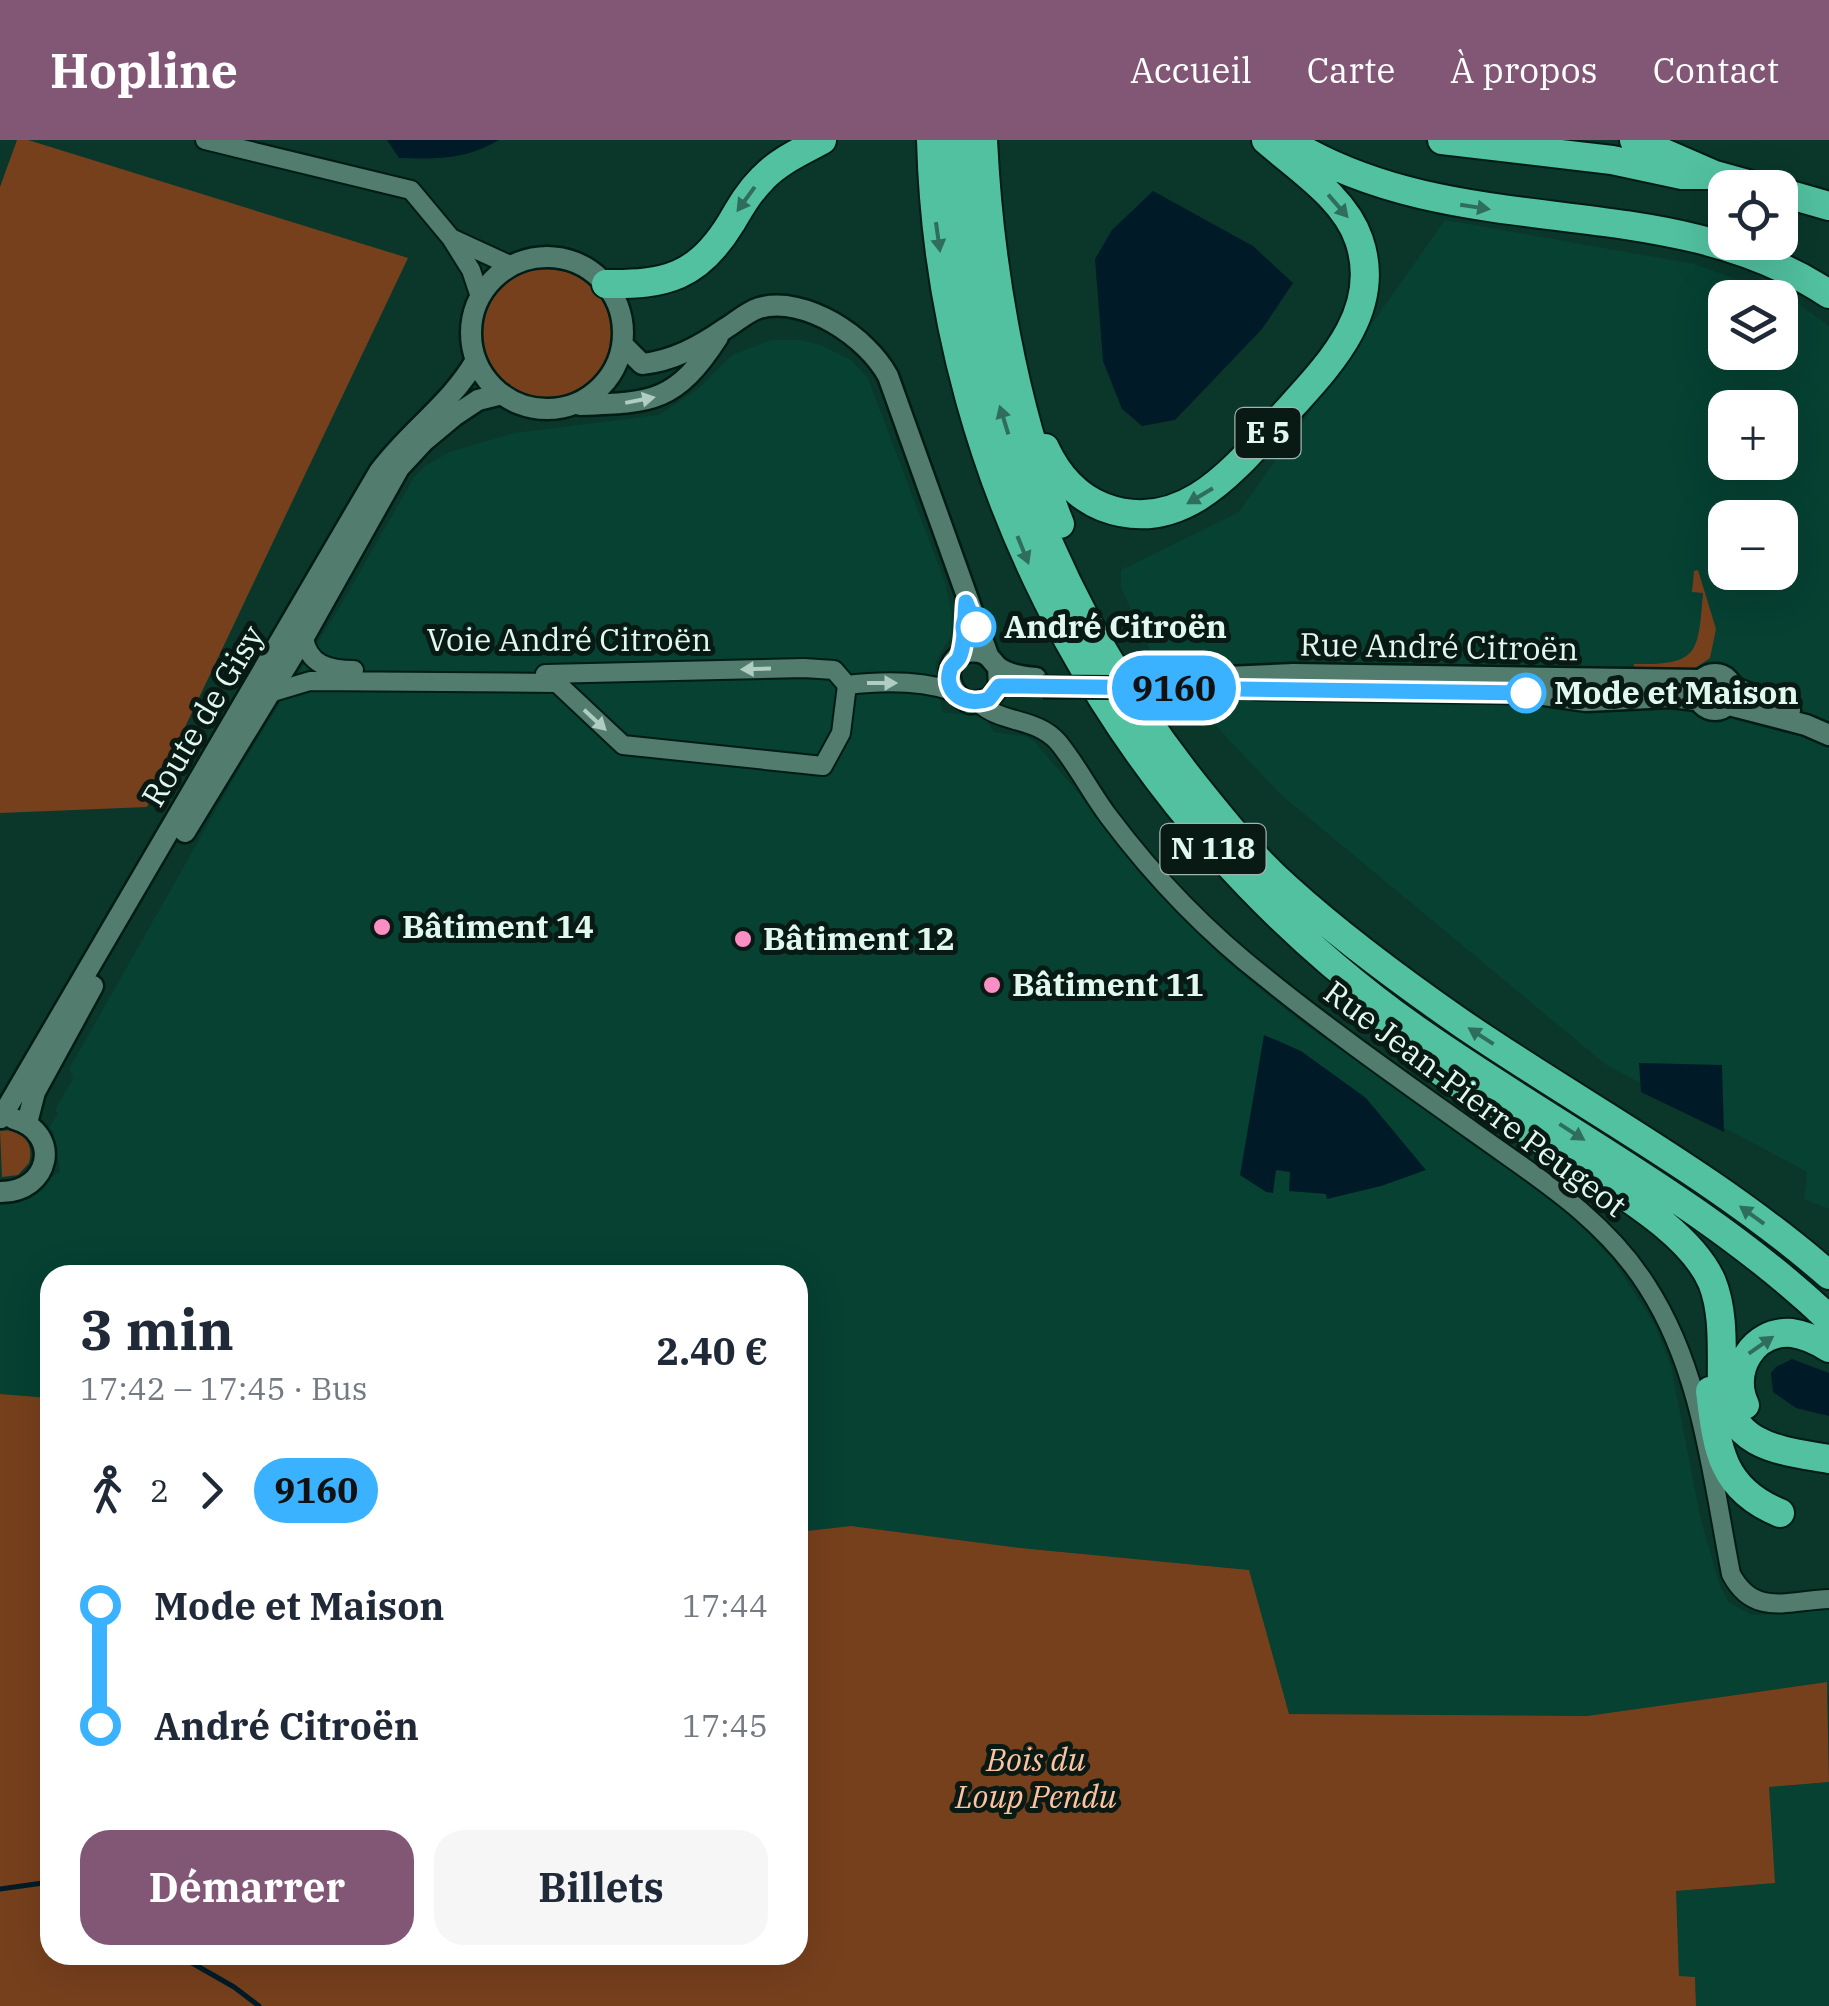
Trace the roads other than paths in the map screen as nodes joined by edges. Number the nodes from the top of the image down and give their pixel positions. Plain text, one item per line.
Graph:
1 (205, 140) edge
2 (822, 140) edge
3 (931, 140) edge
4 (957, 140) edge
5 (984, 140) edge
6 (1266, 140) edge
7 (1285, 140) edge
8 (1442, 140) edge
9 (1634, 140) edge
10 (1708, 171) edge
11 (1708, 174) edge
12 (1798, 197) edge
13 (1829, 206) edge
14 (450, 238) junction
15 (512, 266) junction
16 (606, 284) junction
17 (1829, 294) edge
18 (480, 298) junction
19 (722, 331) junction
20 (623, 345) junction
21 (476, 360) junction
22 (1016, 370) junction
23 (502, 394) junction
24 (573, 405) junction
25 (966, 602) junction
26 (295, 640) junction
27 (959, 658) junction
28 (318, 681) junction
29 (992, 681) junction
30 (846, 685) junction
31 (1700, 690) junction
32 (952, 691) junction
33 (270, 693) junction
34 (1731, 696) junction
35 (1829, 735) edge
36 (1248, 888) junction
37 (1383, 966) junction
38 (0, 1118) edge
39 (27, 1123) junction
40 (0, 1192) edge
41 (1663, 1226) junction
42 (1829, 1275) edge
43 (1829, 1319) edge
44 (1829, 1348) edge
45 (1829, 1444) edge
46 (1829, 1459) edge
47 (1780, 1513) dead end
48 (1829, 1590) edge
49 (1808, 1600) junction
50 (1829, 1600) edge

1 - 14 street
2 -> 16 highway
3 -> 36 highway, N 118
37 -> 4 highway, N 118
5 - 22 highway
6 -> 22 highway, E 5
7 -> 17 highway
8 - 11 highway
9 - 10 highway
12 - 13 highway
14 - 15 street
14 - 18 street
15 - 16 street
15 - 18 street
16 - 20 street
18 - 21 street
19 - 20 street
24 -> 19 street
19 - 25 street
20 - 24 street
21 - 23 street
21 - 26 street, Route de Gisy
22 - 37 highway
23 - 24 street
23 - 26 street, Route de Gisy
25 - 27 street
25 - 29 street
26 - 28 street
30 -> 26 street, Voie André Citroën
26 - 33 street, Route de Gisy
26 - 38 street, Route de Gisy
27 - 29 street, Rue André Citroën
27 - 32 street
28 -> 30 street
28 - 33 street
29 - 31 street, Rue André Citroën, bridge
29 - 32 street, Rue André Citroën
29 - 49 street, Rue Jean-Pierre Peugeot
30 -> 32 street
31 - 34 street
31 - 34 street
33 - 39 street, Route de Gisy
34 - 35 street
36 - 41 highway
36 -> 43 highway, N 118
42 -> 37 highway, N 118
38 - 39 street
39 - 40 street
41 - 46 highway
41 - 47 highway
45 -> 44 highway
48 - 49 street
49 - 50 street, Rue Jean-Pierre Peugeot

